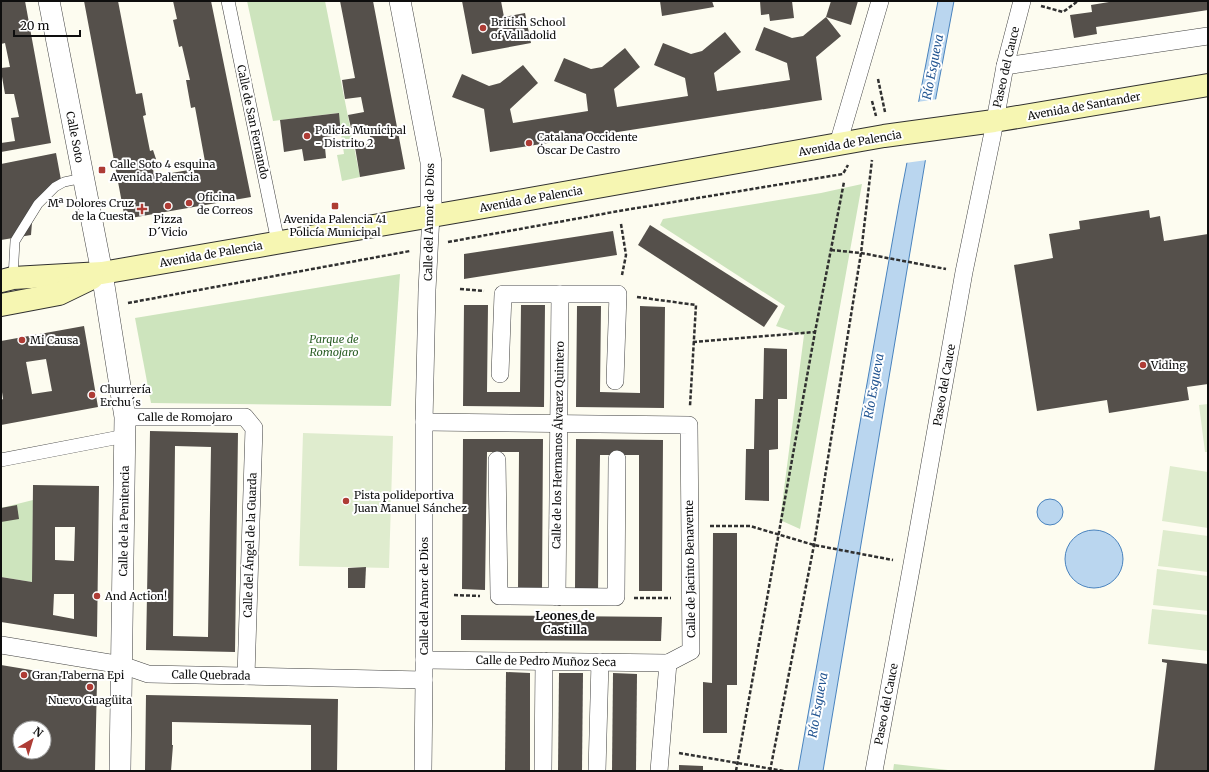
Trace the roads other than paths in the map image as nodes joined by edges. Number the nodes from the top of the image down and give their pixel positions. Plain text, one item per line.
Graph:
1 (49, 1) edge
2 (228, 1) edge
3 (400, 1) edge
4 (880, 1) edge
5 (1022, 1) edge
6 (1208, 36) edge
7 (1005, 66) junction
8 (1208, 85) edge
9 (994, 121) junction
10 (959, 126) joint
11 (838, 144) junction
12 (83, 178) junction
13 (431, 215) junction
14 (278, 242) junction
15 (102, 273) junction
16 (7, 279) edge
17 (560, 294) junction
18 (1, 305) edge
19 (500, 374) dead end
20 (615, 381) dead end
21 (245, 417) joint
22 (424, 422) junction
23 (559, 424) junction
24 (125, 427) junction
25 (617, 459) dead end
26 (1, 460) edge
27 (498, 460) dead end
28 (557, 597) junction
29 (1, 645) edge
30 (424, 660) junction
31 (544, 661) junction
32 (600, 662) junction
33 (668, 662) junction
34 (122, 665) junction
35 (246, 676) junction
36 (424, 680) junction
37 (120, 771) edge
38 (422, 771) edge
39 (543, 771) edge
40 (597, 771) edge
41 (659, 771) edge
42 (874, 771) edge

1 - 12 street, Calle Soto
2 - 14 street, Calle de San Fernando
3 - 13 street, Calle del Amor de Dios
4 - 11 street
5 - 7 street, Paseo del Cauce
6 - 7 street
7 - 9 street, Paseo del Cauce
8 - 9 main road, Avenida de Santander
9 - 10 main road, Avenida de Santander
9 - 42 street, Paseo del Cauce
10 - 11 main road, Avenida de Palencia
11 - 13 main road, Avenida de Palencia
12 - 15 street, Calle Soto
12 - 16 lane
13 - 14 main road, Avenida de Palencia
13 - 22 street, Calle del Amor de Dios
14 - 15 main road, Avenida de Palencia
15 - 16 main road, Avenida de Palencia
15 - 18 main road, Avenida de Palencia
15 - 24 street, Calle de la Penitencia
17 - 19 street
17 - 20 street
17 - 23 street, Calle de los Hermanos Álvarez Quintero
21 - 24 street, Calle de Romojaro
21 - 35 street, Calle del Ángel de la Guarda
22 - 23 street
22 - 30 street, Calle del Amor de Dios
23 - 28 street, Calle de los Hermanos Álvarez Quintero
23 - 33 street, Calle de Jacinto Benavente
24 - 26 street
24 - 34 street, Calle de la Penitencia
25 - 28 street
27 - 28 street
29 - 34 street, Calle Quebrada
30 - 31 street, Calle de Pedro Muñoz Seca
30 - 36 street, Calle del Amor de Dios
31 - 32 street, Calle de Pedro Muñoz Seca
31 - 39 street
32 - 33 street, Calle de Pedro Muñoz Seca
32 - 40 street
33 - 41 street
34 - 35 street, Calle Quebrada
34 - 37 street, Calle de la Penitencia
35 - 36 street, Calle Quebrada
36 - 38 street, Calle del Amor de Dios

